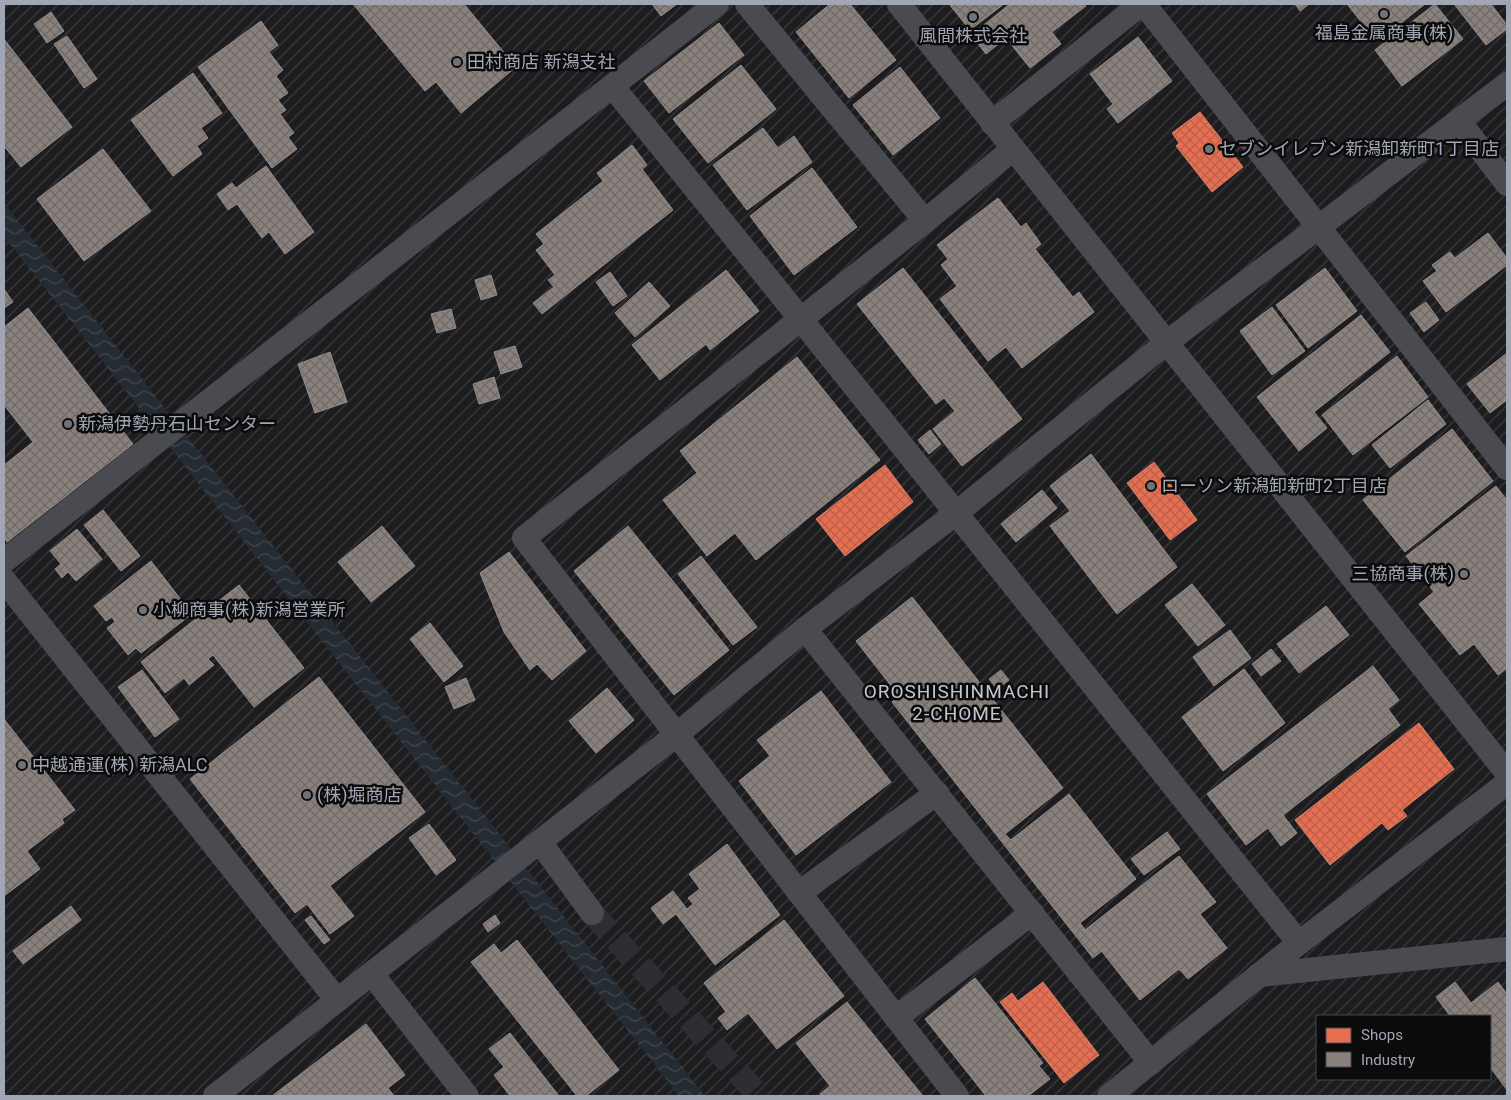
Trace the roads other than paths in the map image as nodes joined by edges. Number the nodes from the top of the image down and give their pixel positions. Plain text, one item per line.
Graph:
1 (717, 4) edge
2 (747, 4) edge
3 (898, 4) edge
4 (1142, 4) edge
5 (1507, 84) edge
6 (612, 86) junction
7 (1459, 120) junction
8 (992, 123) junction
9 (1012, 148) junction
10 (1507, 184) edge
11 (925, 221) junction
12 (1318, 227) junction
13 (802, 319) junction
14 (1166, 343) junction
15 (1507, 468) edge
16 (954, 514) junction
17 (4, 562) edge
18 (4, 580) edge
19 (805, 629) junction
20 (676, 735) junction
21 (1507, 773) edge
22 (1507, 783) edge
23 (936, 793) junction
24 (540, 842) junction
25 (799, 893) junction
26 (592, 913) tunnel mouth
27 (1032, 913) junction
28 (1299, 943) junction
29 (1507, 949) edge
30 (372, 974) junction
31 (1259, 975) junction
32 (337, 1000) junction
33 (896, 1018) junction
34 (1151, 1063) junction
35 (215, 1096) edge
36 (467, 1096) edge
37 (957, 1096) edge
38 (1109, 1096) edge

1 - 6 street
2 - 11 street
3 - 8 street
4 - 8 street
4 - 12 street
5 - 7 street
6 - 13 street
6 - 17 street
7 - 10 street
7 - 12 street
8 - 9 street
9 - 11 street
9 - 14 street
11 - 13 street
12 - 14 street
12 - 15 street
13 - 16 street
13 - 20 street
14 - 16 street
14 - 21 street
16 - 19 street
16 - 28 street
18 - 32 street
19 - 20 street
19 - 23 street
20 - 24 street
20 - 25 street
22 - 28 street
23 - 25 street
23 - 27 street
24 - 26 street
24 - 30 street
25 - 33 street
27 - 33 street
27 - 34 street
28 - 31 street
29 - 31 street
30 - 32 street
30 - 36 street
31 - 34 street
32 - 35 street
33 - 37 street
34 - 38 street

